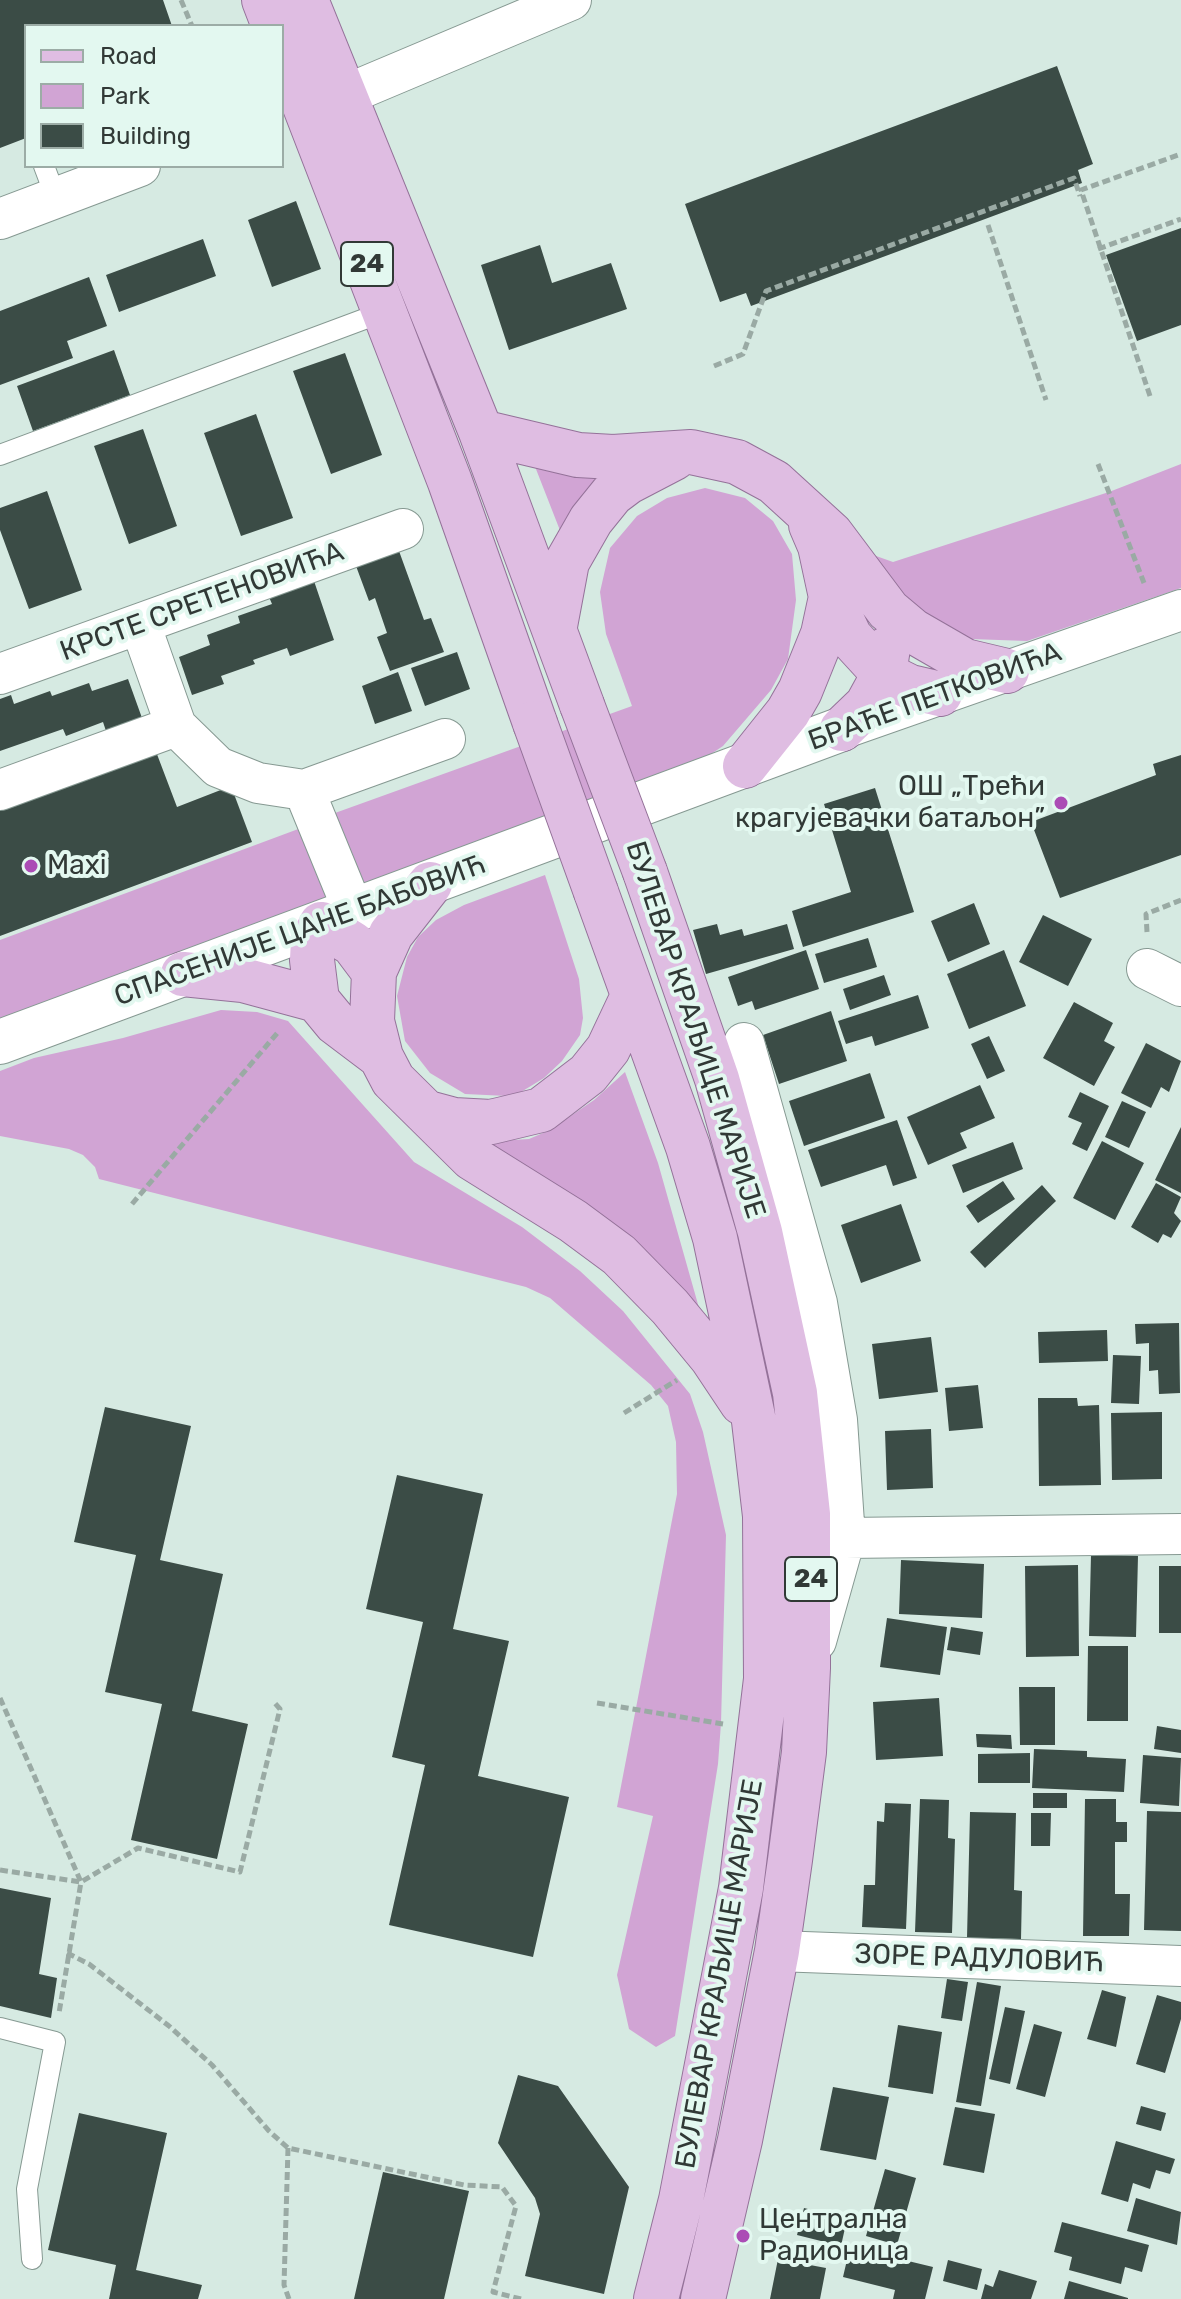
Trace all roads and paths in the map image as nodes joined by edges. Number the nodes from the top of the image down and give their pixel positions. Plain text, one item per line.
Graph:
1 (181, 0) edge
2 (264, 0) edge
3 (306, 0) edge
4 (571, 0) edge
5 (191, 24) edge
6 (273, 24) edge
7 (284, 51) edge
8 (310, 103) edge
9 (1181, 154) edge
10 (129, 168) edge
11 (50, 182) edge
12 (1080, 195) junction
13 (0, 219) edge
14 (1181, 219) edge
15 (986, 223) junction
16 (1098, 249) junction
17 (386, 311) junction
18 (714, 366) dead end
19 (1150, 396) dead end
20 (1046, 400) dead end
21 (481, 432) junction
22 (691, 452) junction
23 (0, 455) edge
24 (1098, 464) dead end
25 (403, 529) dead end
26 (849, 589) junction
27 (1169, 614) edge
28 (140, 624) junction
29 (555, 626) junction
30 (1007, 671) junction
31 (0, 674) edge
32 (884, 674) junction
33 (940, 694) junction
34 (176, 726) junction
35 (842, 729) junction
36 (445, 739) dead end
37 (745, 766) junction
38 (0, 790) edge
39 (304, 790) junction
40 (600, 819) joint
41 (430, 884) junction
42 (1181, 900) edge
43 (1146, 914) dead end
44 (337, 918) junction
45 (374, 972) junction
46 (183, 974) junction
47 (633, 996) junction
48 (302, 1011) junction
49 (0, 1042) edge
50 (744, 1043) dead end
51 (381, 1057) junction
52 (428, 1113) junction
53 (132, 1204) dead end
54 (677, 1380) dead end
55 (624, 1413) dead end
56 (754, 1421) junction
57 (1181, 1534) edge
58 (845, 1538) junction
59 (808, 1668) junction
60 (0, 1698) edge
61 (273, 1701) dead end
62 (597, 1703) dead end
63 (761, 1730) junction
64 (0, 1870) edge
65 (81, 1882) junction
66 (777, 1951) junction
67 (67, 1953) junction
68 (1181, 1966) edge
69 (0, 2028) edge
70 (55, 2042) junction
71 (288, 2148) junction
72 (32, 2259) dead end
73 (289, 2299) edge
74 (521, 2299) edge
75 (656, 2299) edge
76 (703, 2299) edge

1 - 5 path
2 - 6 main road
3 - 8 main road, БУЛЕВАР КРАЉИЦЕ МАРИЈЕ / 24
4 - 8 street
7 - 8 main road, БУЛЕВАР КРАЉИЦЕ МАРИЈЕ / 24
8 - 17 main road, БУЛЕВАР КРАЉИЦЕ МАРИЈЕ / 24
8 - 21 main road, БУЛЕВАР КРАЉИЦЕ МАРИЈЕ / 24
9 - 12 path
10 - 11 street
11 - 13 street
12 - 15 path
12 - 16 path
14 - 16 path
15 - 18 path
15 - 20 path
16 - 19 path
17 - 23 lane
17 - 47 main road, БУЛЕВАР КРАЉИЦЕ МАРИЈЕ / 24, bridge
21 - 22 main road
21 - 29 main road, БУЛЕВАР КРАЉИЦЕ МАРИЈЕ / 24
22 - 26 main road
22 - 29 main road
24 - 27 path
25 - 28 street, КРСТЕ СРЕТЕНОВИЋА
26 - 30 main road
26 - 32 main road
26 - 37 main road
27 - 30 street, БРАЋЕ ПЕТКОВИЋА
28 - 31 street, КРСТЕ СРЕТЕНОВИЋА
28 - 34 street
29 - 59 main road, БУЛЕВАР КРАЉИЦЕ МАРИЈЕ / 24, bridge
30 - 33 street, БРАЋЕ ПЕТКОВИЋА
32 - 33 main road
32 - 35 main road
33 - 35 street, БРАЋЕ ПЕТКОВИЋА
34 - 38 street
34 - 39 street
35 - 37 street, БРАЋЕ ПЕТКОВИЋА
36 - 39 street
37 - 40 street, БРАЋЕ ПЕТКОВИЋА
39 - 44 street
40 - 41 street, СПАСЕНИЈЕ ЦАНЕ БАБОВИЋ
41 - 44 street, СПАСЕНИЈЕ ЦАНЕ БАБОВИЋ
41 - 45 main road
42 - 43 path
44 - 45 main road
44 - 46 street, СПАСЕНИЈЕ ЦАНЕ БАБОВИЋ
44 - 48 main road
45 - 51 main road
46 - 48 main road
46 - 49 street, СПАСЕНИЈЕ ЦАНЕ БАБОВИЋ
47 - 52 main road
47 - 56 main road, БУЛЕВАР КРАЉИЦЕ МАРИЈЕ / 24
48 - 51 main road
48 - 53 path
50 - 58 street
51 - 52 main road
52 - 56 main road
54 - 55 path
56 - 63 main road, БУЛЕВАР КРАЉИЦЕ МАРИЈЕ / 24
57 - 58 street
58 - 59 street
59 - 66 main road, БУЛЕВАР КРАЉИЦЕ МАРИЈЕ / 24
60 - 65 path
61 - 65 path
62 - 63 path
63 - 75 main road, БУЛЕВАР КРАЉИЦЕ МАРИЈЕ / 24
64 - 65 path
65 - 67 path
66 - 68 street, ЗОРЕ РАДУЛОВИЋ
66 - 76 main road, БУЛЕВАР КРАЉИЦЕ МАРИЈЕ / 24
67 - 70 path
67 - 71 path
69 - 70 lane
70 - 72 lane
71 - 73 path
71 - 74 path

